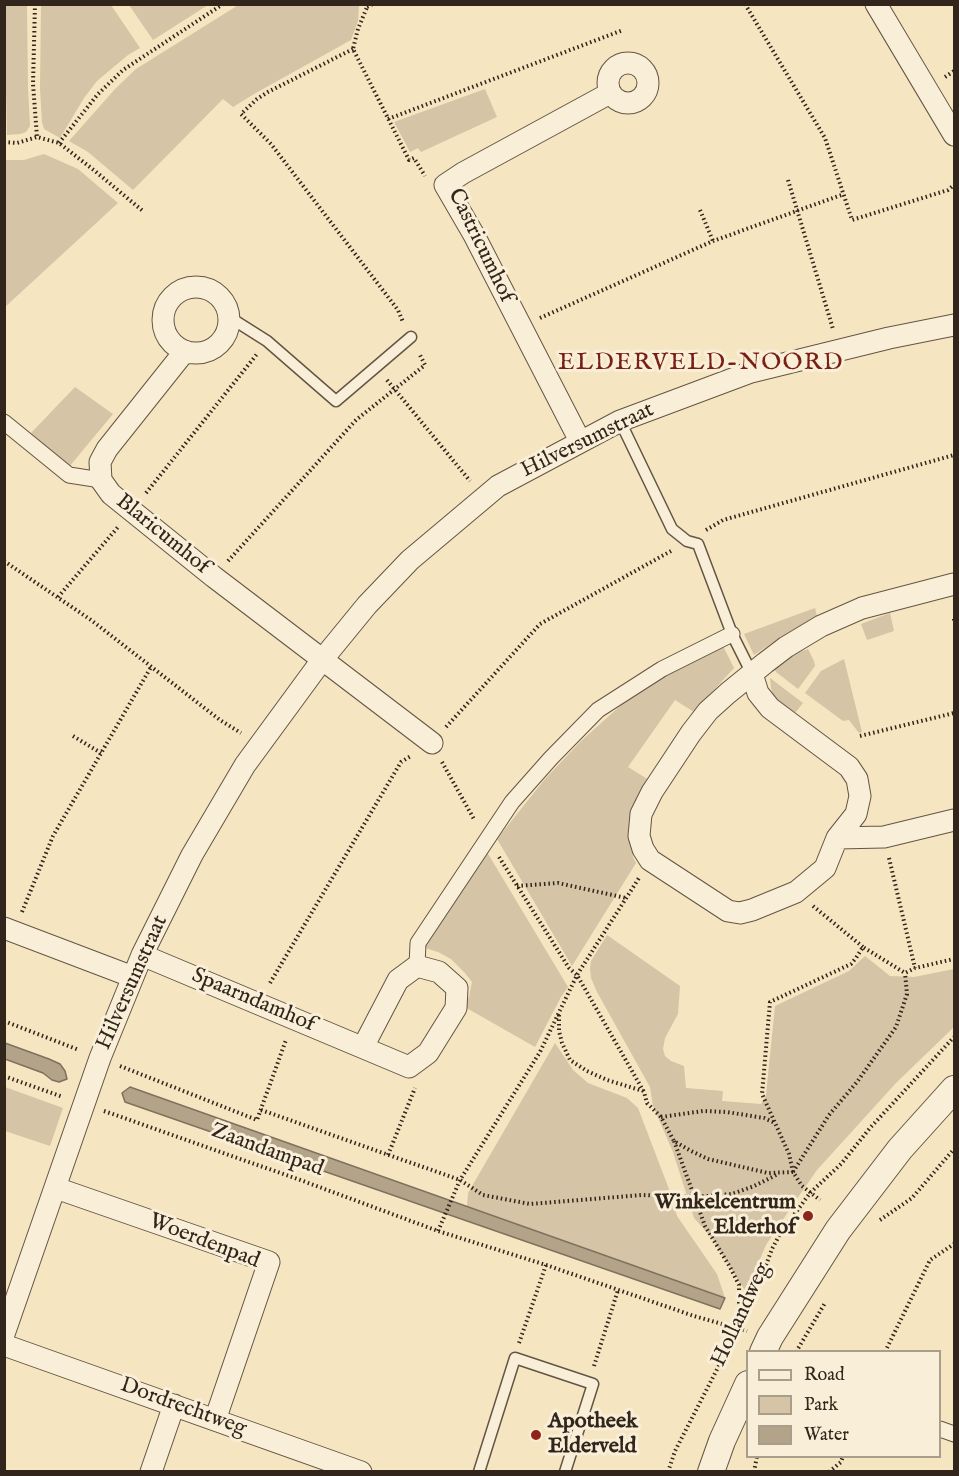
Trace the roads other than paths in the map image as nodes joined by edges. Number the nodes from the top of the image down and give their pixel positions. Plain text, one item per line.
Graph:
1 (876, 4) edge
2 (610, 93) dead end
3 (954, 135) edge
4 (230, 317) junction
5 (954, 325) edge
6 (411, 338) road end
7 (185, 351) junction
8 (620, 421) junction
9 (4, 422) edge
10 (580, 441) junction
11 (101, 480) junction
12 (954, 584) edge
13 (732, 634) junction
14 (322, 660) junction
15 (752, 674) junction
16 (432, 743) road end
17 (954, 820) edge
18 (837, 838) junction
19 (9, 930) edge
20 (142, 955) junction
21 (417, 966) junction
22 (133, 977) junction
23 (363, 1047) junction
24 (954, 1089) edge
25 (56, 1188) junction
26 (4, 1334) edge
27 (4, 1345) edge
28 (764, 1350) edge
29 (746, 1386) edge
30 (174, 1406) junction
31 (215, 1420) junction
32 (151, 1472) edge
33 (361, 1472) edge
34 (478, 1472) edge
35 (565, 1472) edge
36 (711, 1472) edge

1 - 3 street
2 - 10 street, Castricumhof
4 - 6 lane
4 - 7 street
4 - 7 street
5 - 8 street, Hilversumstraat
7 - 11 street, Blaricumhof
8 - 10 street, Hilversumstraat
8 - 13 lane
9 - 11 street
10 - 14 street, Hilversumstraat
11 - 14 street, Blaricumhof
12 - 15 street
13 - 15 lane
13 - 21 street
14 - 16 street
14 - 20 street, Hilversumstraat
15 - 18 street
15 - 18 street
17 - 18 street
19 - 22 street
20 - 22 street, Hilversumstraat
20 - 23 street, Spaarndamhof
21 - 23 street
21 - 23 street, Spaarndamhof
22 - 25 street, Hilversumstraat
24 - 28 street, Hollandweg
25 - 26 street, Hilversumstraat
25 - 31 street, Woerdenpad
27 - 30 street, Dordrechtweg
29 - 36 street, Hollandweg
30 - 31 street, Dordrechtweg
30 - 32 street
31 - 33 street, Dordrechtweg
34 - 35 lane

